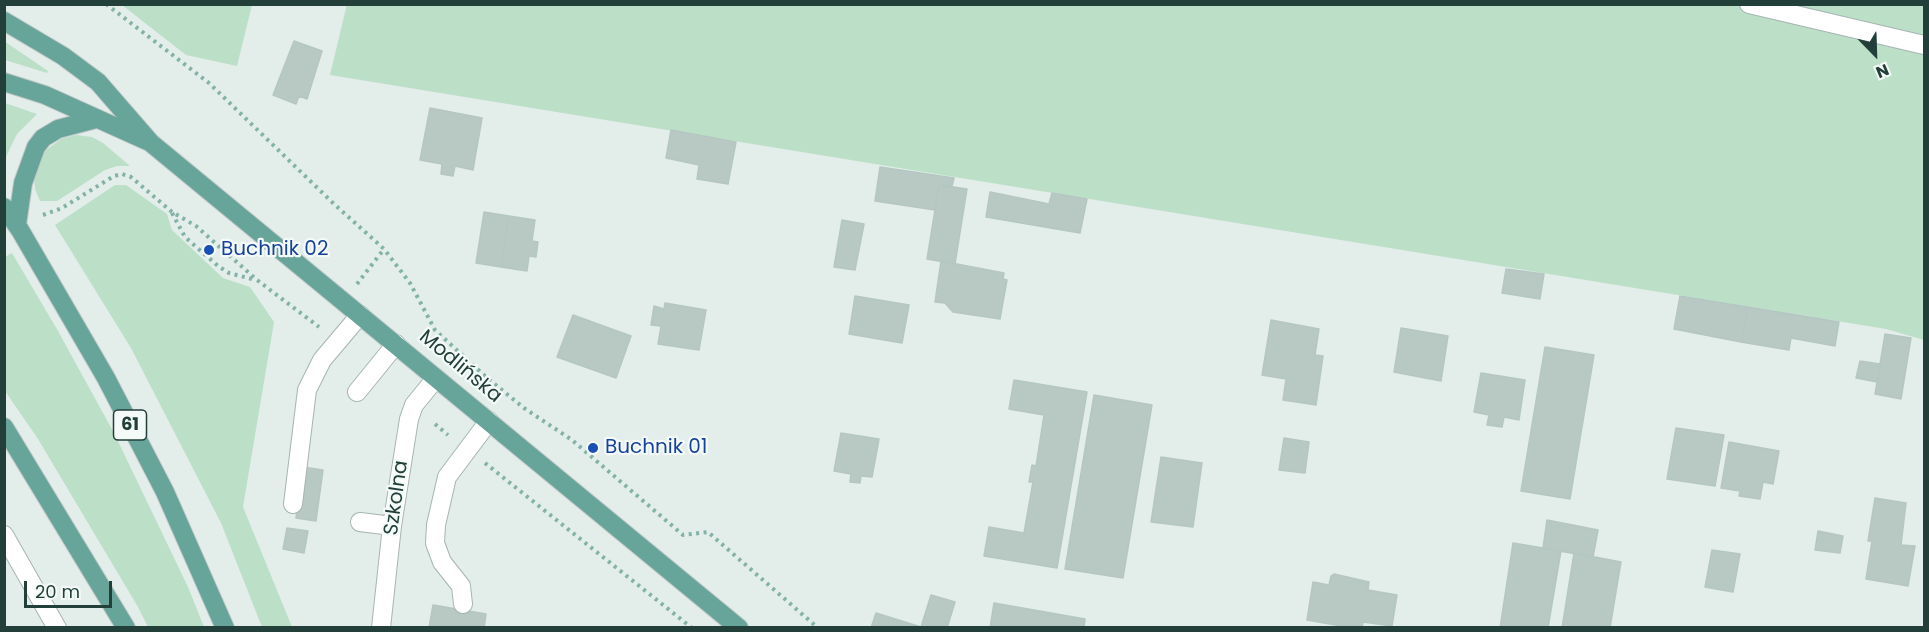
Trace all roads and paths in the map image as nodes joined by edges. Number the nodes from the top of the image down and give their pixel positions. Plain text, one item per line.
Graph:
1 (106, 4) edge
2 (1749, 4) edge
3 (4, 21) edge
4 (1924, 45) edge
5 (4, 82) edge
6 (96, 119) junction
7 (152, 142) junction
8 (4, 207) edge
9 (172, 212) junction
10 (46, 213) dead end
11 (18, 228) junction
12 (384, 249) junction
13 (363, 277) dead end
14 (256, 280) junction
15 (360, 315) junction
16 (318, 327) dead end
17 (396, 344) junction
18 (436, 378) junction
19 (357, 392) dead end
20 (489, 421) junction
21 (435, 424) dead end
22 (4, 428) edge
23 (468, 450) junction
24 (293, 504) dead end
25 (360, 522) dead end
26 (392, 526) junction
27 (4, 535) edge
28 (463, 604) dead end
29 (57, 627) edge
30 (126, 627) edge
31 (225, 627) edge
32 (381, 627) edge
33 (692, 627) edge
34 (739, 627) edge
35 (818, 627) edge

1 - 12 path
2 - 4 street
3 - 7 main road, Modlińska
5 - 6 main road, Modlińska
6 - 7 main road, Modlińska
6 - 11 main road
7 - 15 main road, Modlińska
8 - 11 main road, 61
9 - 10 path
9 - 14 path
9 - 14 path
11 - 31 main road, 61
12 - 13 path
12 - 35 path
14 - 16 path
15 - 17 main road, Modlińska
15 - 24 street
17 - 18 main road, Modlińska
17 - 19 street
18 - 20 main road, Modlińska
18 - 26 street, Szkolna
20 - 23 street
20 - 34 main road, Modlińska
21 - 23 path
22 - 30 main road
23 - 28 street
23 - 33 path
25 - 26 street
26 - 32 street, Szkolna
27 - 29 street

